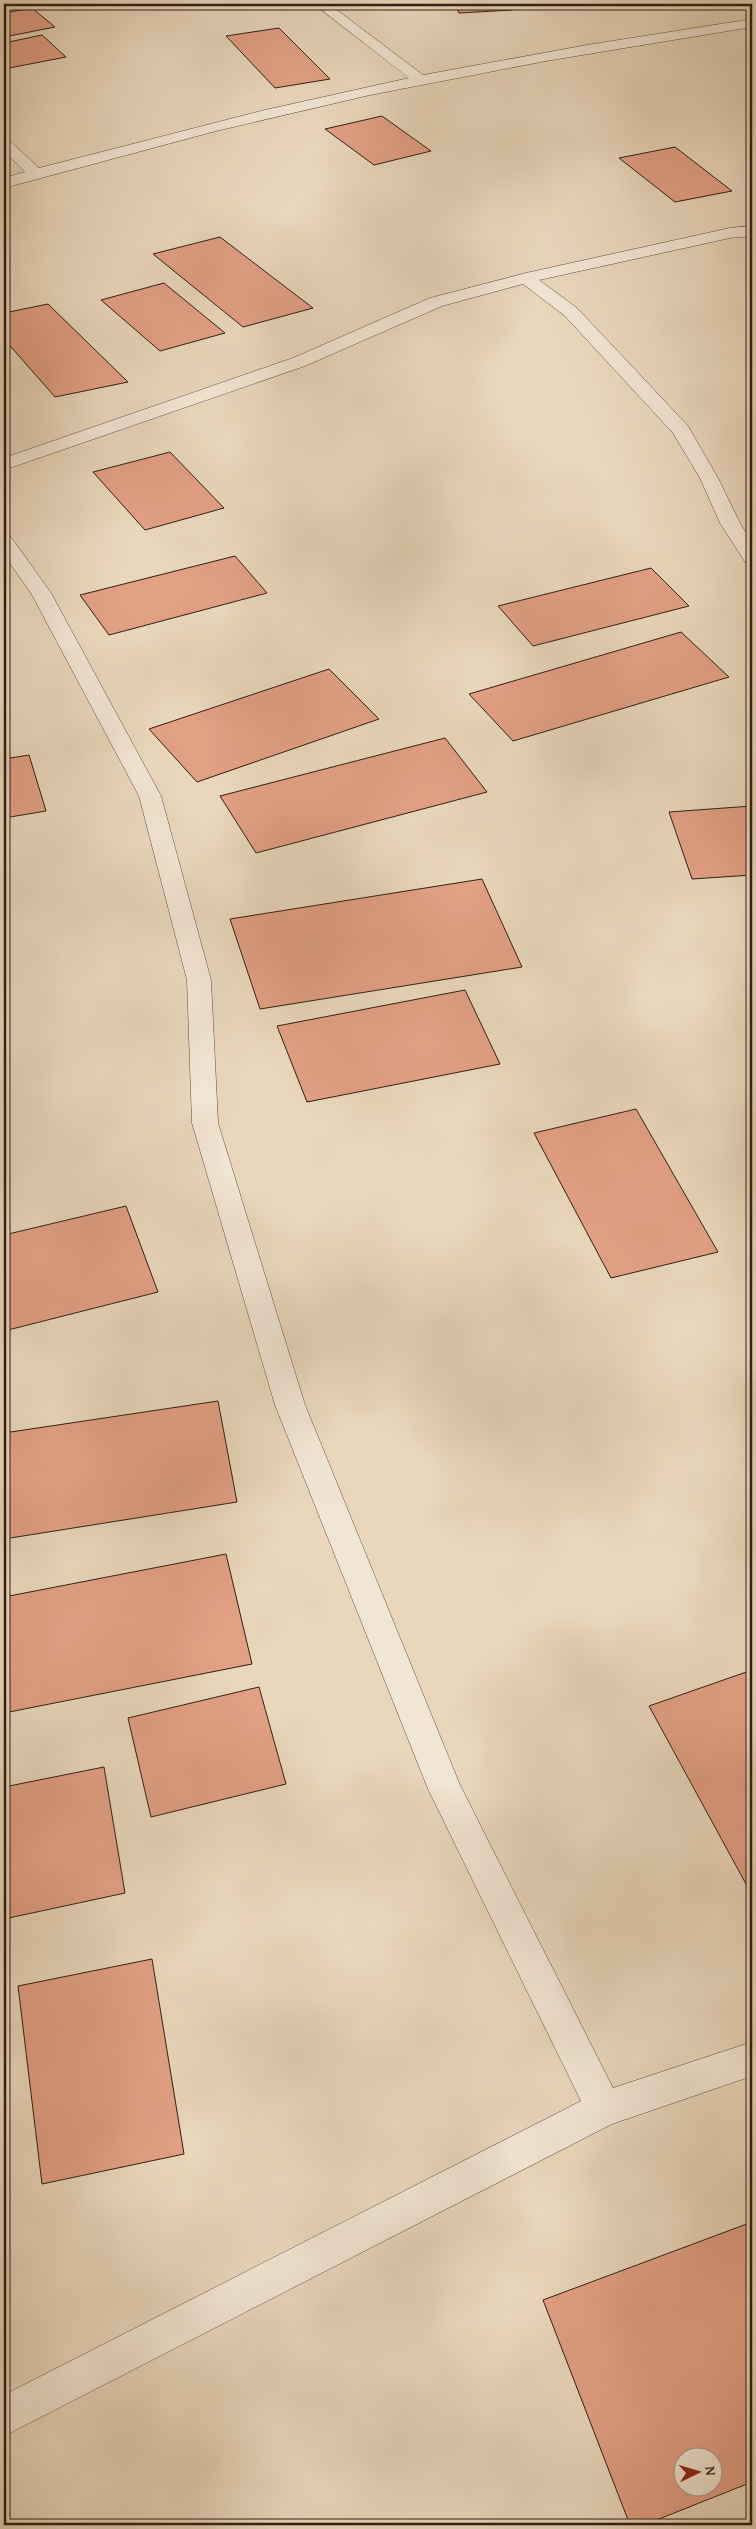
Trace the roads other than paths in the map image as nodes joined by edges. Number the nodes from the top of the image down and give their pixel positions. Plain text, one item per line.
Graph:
1 (322, 4) edge
2 (752, 23) edge
3 (420, 80) junction
4 (4, 143) edge
5 (36, 174) junction
6 (4, 183) edge
7 (752, 231) edge
8 (526, 278) junction
9 (4, 464) edge
10 (4, 541) edge
11 (752, 558) edge
12 (752, 2059) edge
13 (604, 2109) junction
14 (4, 2416) edge

1 - 3 street
2 - 3 street
3 - 5 street
4 - 5 street
5 - 6 street
7 - 8 street
8 - 9 street
8 - 11 street
10 - 13 street
12 - 13 street
13 - 14 street

